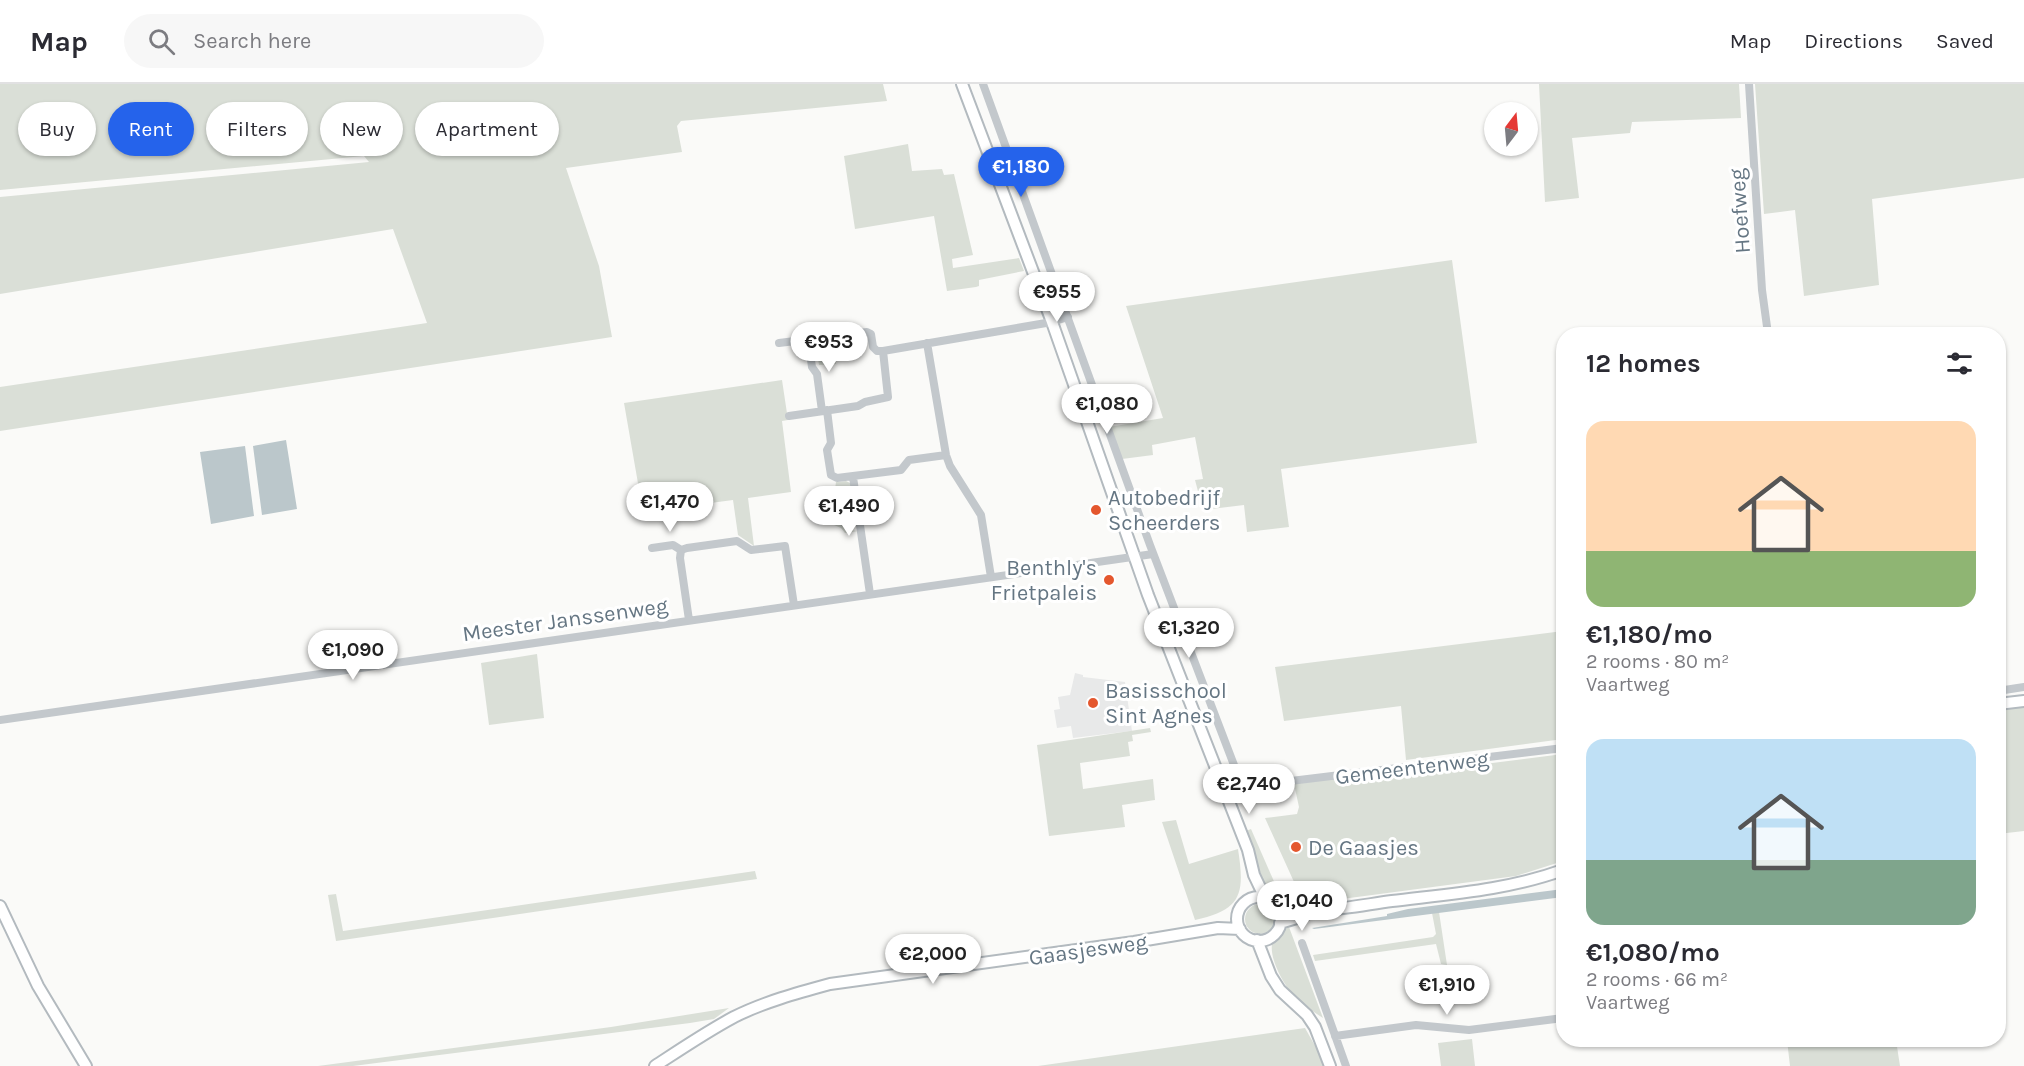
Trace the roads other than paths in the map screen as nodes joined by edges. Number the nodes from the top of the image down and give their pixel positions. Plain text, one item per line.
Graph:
1 (963, 84) edge
2 (982, 84) edge
3 (1749, 84) edge
4 (1068, 317) junction
5 (1052, 322) junction
6 (1767, 327) edge
7 (808, 339) junction
8 (779, 343) dead end
9 (927, 343) junction
10 (883, 351) junction
11 (825, 411) junction
12 (789, 416) dead end
13 (946, 454) junction
14 (853, 477) junction
15 (652, 548) dead end
16 (681, 550) junction
17 (1153, 554) junction
18 (1135, 557) junction
19 (991, 578) junction
20 (870, 594) junction
21 (794, 605) junction
22 (689, 620) junction
23 (2024, 687) edge
24 (2006, 690) edge
25 (2024, 701) edge
26 (2006, 703) edge
27 (0, 720) edge
28 (1556, 749) edge
29 (1242, 786) junction
30 (1224, 789) junction
31 (1556, 872) edge
32 (1254, 875) junction
33 (1264, 898) junction
34 (1251, 899) junction
35 (0, 906) edge
36 (1278, 909) junction
37 (1311, 912) junction
38 (1238, 916) junction
39 (1280, 923) junction
40 (1218, 928) junction
41 (1240, 929) junction
42 (1269, 938) junction
43 (1257, 940) junction
44 (1302, 943) dead end
45 (1266, 962) junction
46 (1556, 1019) edge
47 (1335, 1038) junction
48 (1322, 1045) junction
49 (86, 1066) edge
50 (655, 1066) edge
51 (1330, 1066) edge
52 (1346, 1066) edge

1 - 5 street
2 - 4 street
3 - 6 street, Hoefweg
4 - 5 street
4 - 17 street
5 - 9 street
5 - 18 street
7 - 8 street
7 - 10 street
7 - 11 street
9 - 10 street
9 - 13 street
10 - 11 street
11 - 12 street
11 - 14 street
13 - 14 street
13 - 19 street
14 - 20 street
15 - 16 street
16 - 21 street
16 - 22 street
17 - 18 street, Meester Janssenweg
17 - 29 street
18 - 19 street, Meester Janssenweg
18 - 30 street
19 - 20 street, Meester Janssenweg
20 - 21 street, Meester Janssenweg
21 - 22 street, Meester Janssenweg
22 - 27 street, Meester Janssenweg
23 - 24 street
25 - 26 street
28 - 29 street, Gemeentenweg
29 - 30 street, Gemeentenweg
30 - 32 street
31 - 37 street
32 - 33 street
32 - 34 street
33 - 34 street
33 - 36 street
34 - 38 street
35 - 49 street
36 - 37 street
36 - 39 street
37 - 39 street
38 - 40 street, Gaasjesweg
38 - 41 street
39 - 42 street
40 - 41 street, Gaasjesweg
40 - 50 street, Gaasjesweg
41 - 43 street
42 - 43 street
42 - 45 street
43 - 45 street
44 - 47 street
45 - 48 street
46 - 47 street
47 - 48 street
47 - 52 street
48 - 51 street

